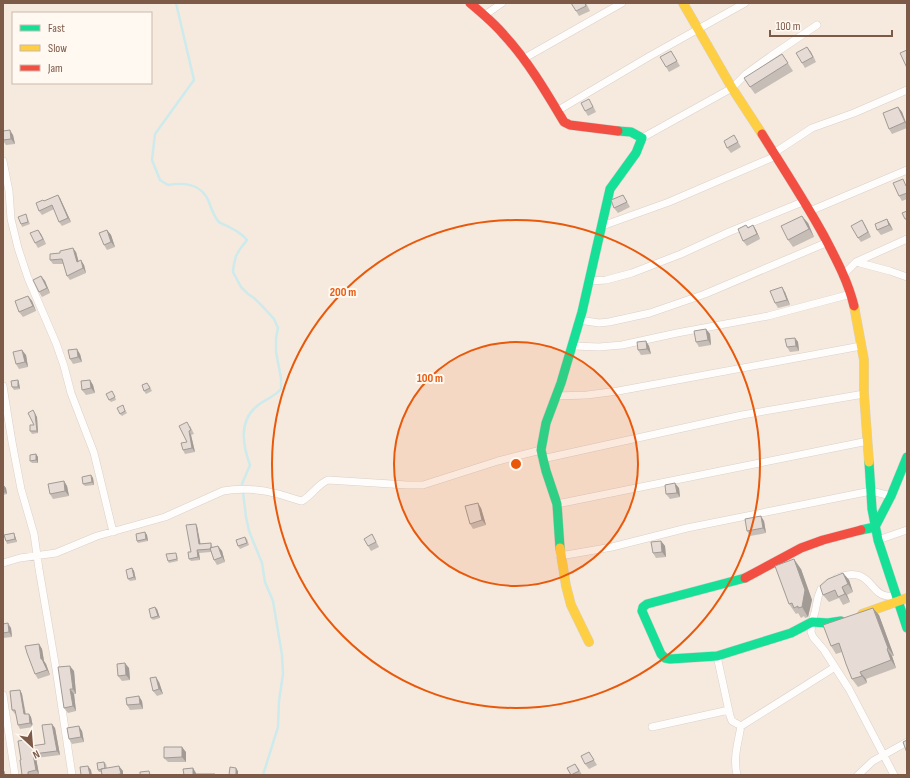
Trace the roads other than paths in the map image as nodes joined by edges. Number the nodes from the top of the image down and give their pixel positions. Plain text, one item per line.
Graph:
1 (470, 3) edge
2 (502, 3) edge
3 (622, 3) edge
4 (683, 3) edge
5 (745, 3) edge
6 (485, 15) junction
7 (817, 25) dead end
8 (698, 29) junction
9 (523, 60) junction
10 (732, 88) junction
11 (907, 90) edge
12 (557, 111) junction
13 (642, 138) junction
14 (775, 154) junction
15 (3, 161) edge
16 (4, 168) edge
17 (907, 170) edge
18 (804, 201) junction
19 (810, 211) junction
20 (602, 226) junction
21 (907, 239) edge
22 (828, 242) junction
23 (856, 262) junction
24 (844, 274) junction
25 (907, 277) edge
26 (590, 281) junction
27 (851, 294) junction
28 (579, 320) junction
29 (573, 346) junction
30 (861, 346) junction
31 (3, 386) edge
32 (864, 394) junction
33 (556, 396) junction
34 (868, 441) junction
35 (541, 450) junction
36 (907, 457) edge
37 (542, 459) junction
38 (871, 491) junction
39 (891, 496) junction
40 (557, 504) junction
41 (875, 527) junction
42 (907, 530) edge
43 (113, 532) junction
44 (878, 540) junction
45 (37, 556) junction
46 (560, 556) junction
47 (3, 563) edge
48 (901, 598) edge
49 (812, 622) junction
50 (907, 628) edge
51 (589, 642) dead end
52 (717, 656) junction
53 (835, 667) junction
54 (3, 695) edge
55 (728, 710) junction
56 (741, 726) junction
57 (652, 727) dead end
58 (907, 742) edge
59 (898, 747) junction
60 (884, 754) junction
61 (873, 761) junction
62 (893, 772) edge
63 (15, 775) edge
64 (72, 775) edge
65 (737, 775) edge
66 (858, 775) edge

1 - 6 street
2 - 6 street
3 - 9 street
4 - 8 street
5 - 8 street
6 - 9 street
7 - 10 street
8 - 10 street
8 - 12 street
9 - 12 street
10 - 13 street
10 - 14 street
11 - 14 street
12 - 13 street
13 - 20 street
14 - 18 street
14 - 20 street
15 - 16 street
16 - 43 street
17 - 19 street
18 - 19 street
18 - 26 street
19 - 22 street
20 - 26 street
21 - 23 street
22 - 24 street
22 - 28 street
23 - 24 street
23 - 25 street
24 - 27 street
26 - 28 street
27 - 29 street
27 - 30 street
28 - 29 street
29 - 33 street
30 - 32 street
30 - 33 street
31 - 45 street
32 - 34 street
32 - 37 street
33 - 35 street
34 - 38 street
34 - 40 street
35 - 37 street
35 - 43 street
36 - 39 street
37 - 40 street
38 - 39 street
38 - 41 street
38 - 46 street
39 - 41 street
40 - 46 street
41 - 44 street
41 - 52 street
42 - 44 street
43 - 45 street
44 - 48 street
45 - 47 street
45 - 64 street
46 - 51 street
48 - 49 street
48 - 49 street
48 - 50 street
49 - 52 street
49 - 53 street
52 - 55 street
53 - 56 street
53 - 60 street
54 - 63 street
55 - 56 street
55 - 57 street
56 - 65 street
58 - 59 street
59 - 60 street
59 - 62 street
60 - 61 street
60 - 62 street
61 - 62 street
61 - 66 street

